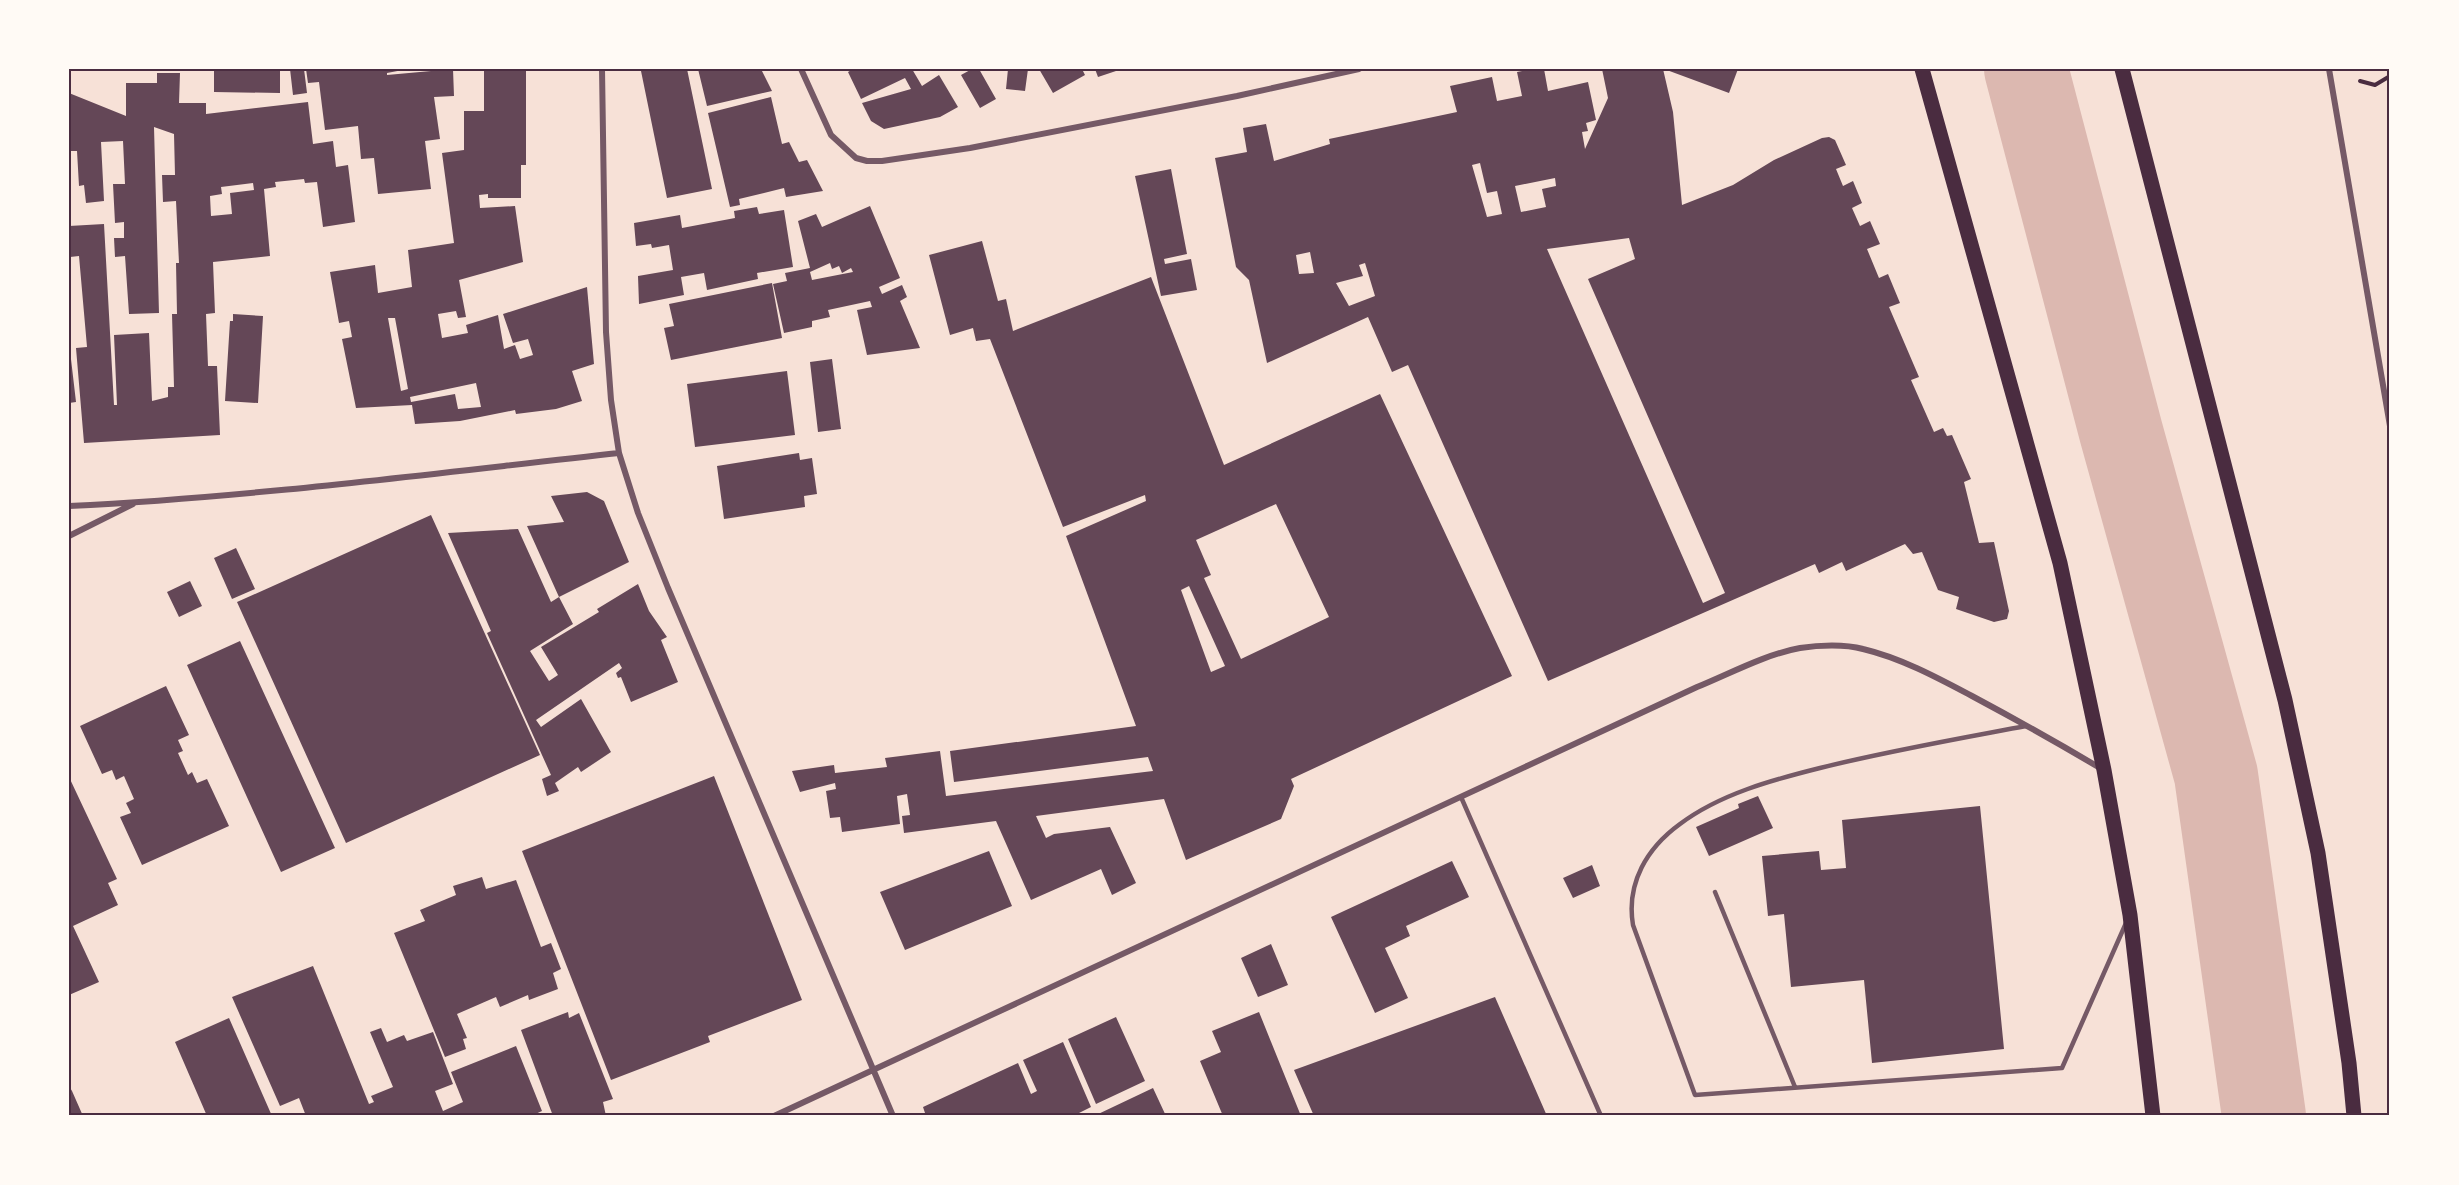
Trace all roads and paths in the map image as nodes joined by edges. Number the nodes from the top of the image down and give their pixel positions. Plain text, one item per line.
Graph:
1 (602, 69) edge
2 (801, 69) edge
3 (1359, 69) edge
4 (1922, 69) edge
5 (2122, 69) edge
6 (2329, 69) edge
7 (2390, 76) edge
8 (2375, 85) dead end
9 (2390, 426) edge
10 (619, 453) junction
11 (137, 502) junction
12 (69, 506) edge
13 (69, 536) edge
14 (2028, 726) junction
15 (2104, 770) junction
16 (1461, 797) junction
17 (1715, 892) dead end
18 (2130, 915) junction
19 (873, 1070) junction
20 (1795, 1087) junction
21 (2152, 1112) edge
22 (774, 1116) edge
23 (893, 1116) edge
24 (1601, 1116) edge
25 (2354, 1116) edge

1 - 10 street
2 - 3 street
4 - 15 main road
5 - 25 main road
6 - 9 street
7 - 8 path
10 - 11 street
10 - 19 street
11 - 12 street
11 - 13 street
14 - 15 street
14 - 16 street
14 - 20 lane
15 - 18 main road
16 - 19 street
16 - 24 lane
17 - 20 lane
18 - 20 lane
18 - 21 main road
19 - 22 street
19 - 23 street

